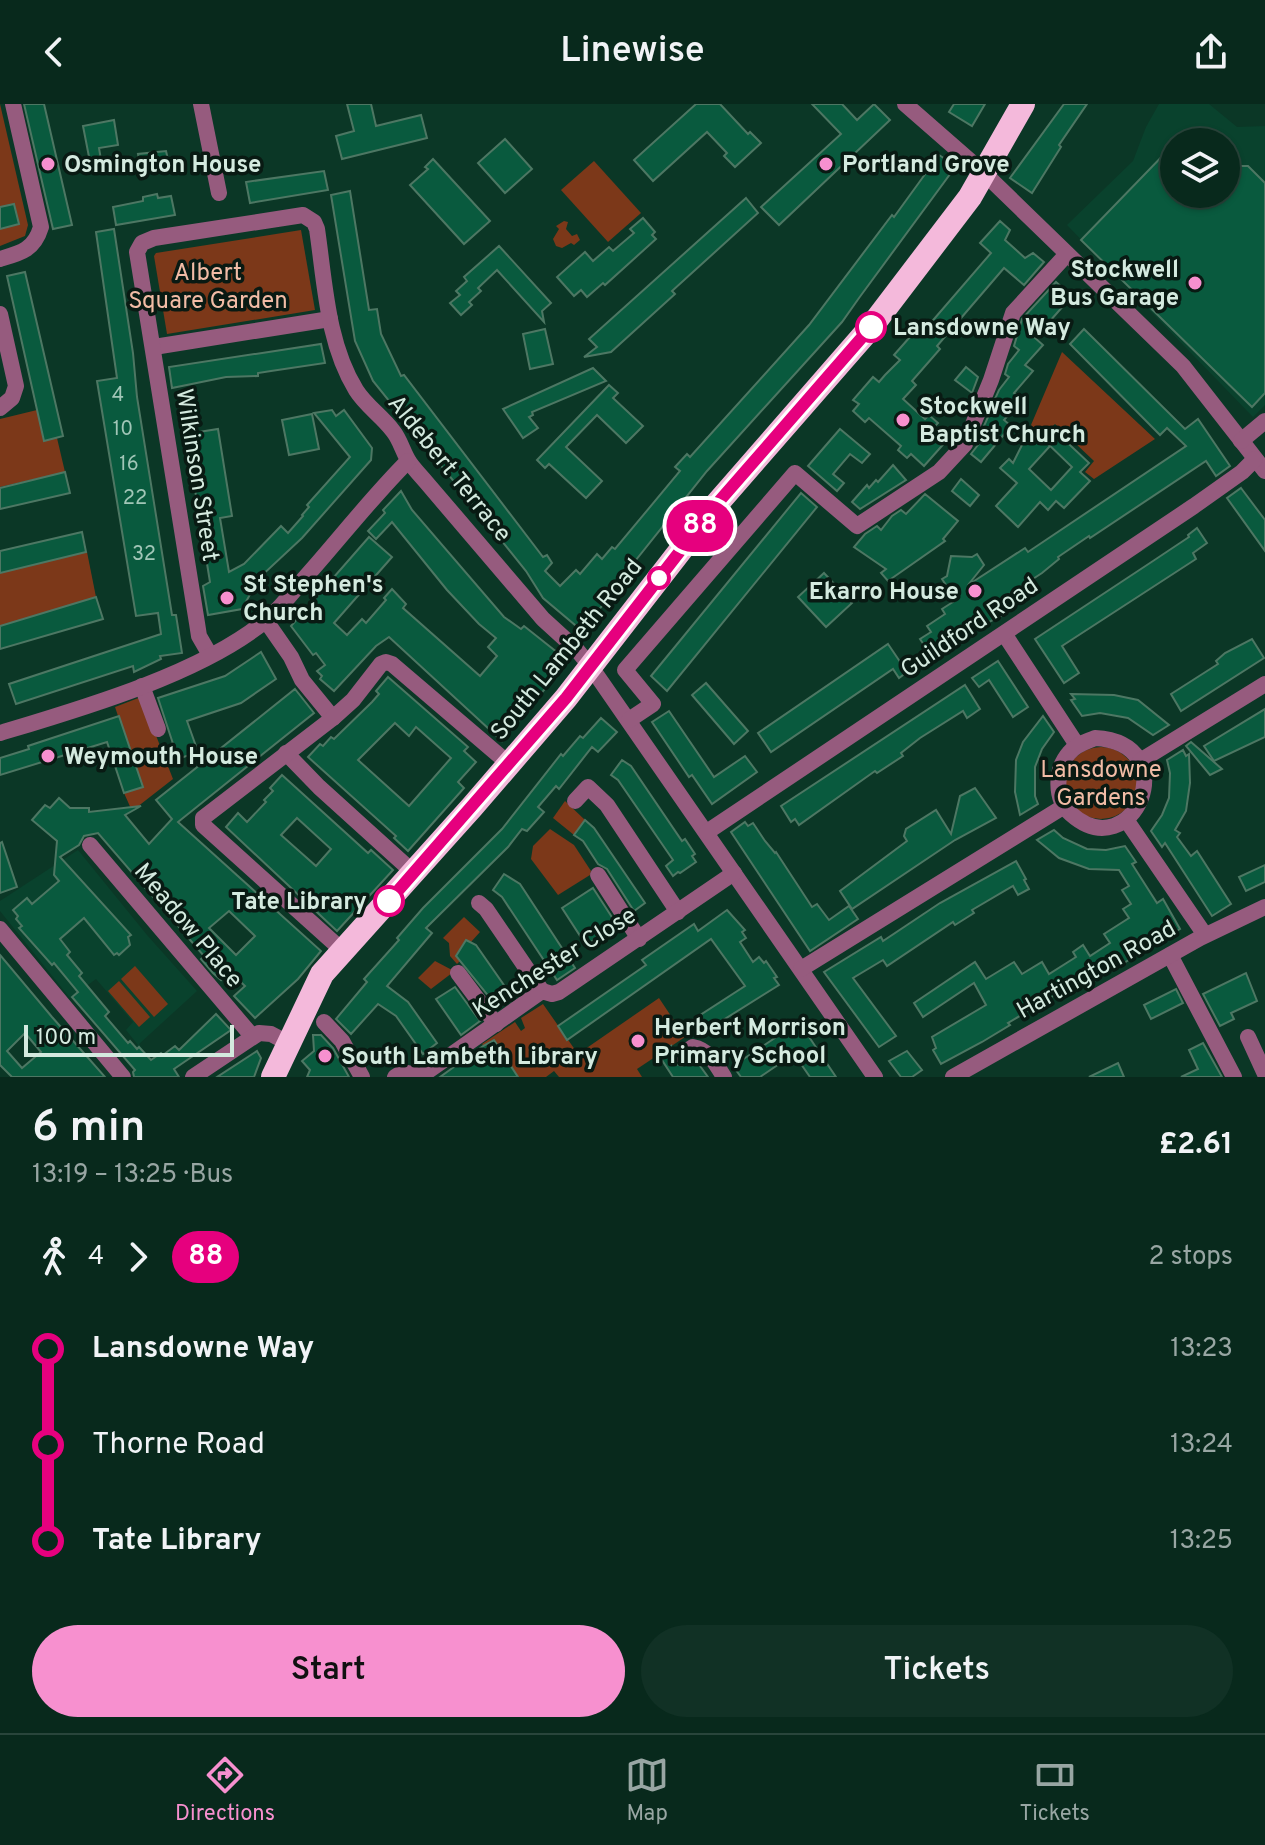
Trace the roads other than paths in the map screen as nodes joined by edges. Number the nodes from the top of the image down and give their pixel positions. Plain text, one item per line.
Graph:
1 (13, 104) edge
2 (201, 104) edge
3 (905, 104) edge
4 (1023, 104) edge
5 (984, 173) junction
6 (219, 193) dead end
7 (1067, 254) junction
8 (0, 259) edge
9 (0, 314) edge
10 (330, 319) junction
11 (154, 347) junction
12 (0, 408) edge
13 (1265, 421) edge
14 (1241, 441) junction
15 (408, 461) junction
16 (1260, 465) edge
17 (266, 621) junction
18 (1005, 635) junction
19 (210, 655) junction
20 (591, 667) junction
21 (1265, 684) edge
22 (142, 686) junction
23 (333, 718) junction
24 (629, 720) junction
25 (158, 729) dead end
26 (0, 733) edge
27 (1077, 745) junction
28 (286, 753) junction
29 (1140, 761) junction
30 (509, 764) junction
31 (575, 801) dead end
32 (1063, 807) junction
33 (1127, 821) junction
34 (707, 832) junction
35 (90, 845) dead end
36 (414, 873) junction
37 (734, 873) junction
38 (598, 875) dead end
39 (479, 903) dead end
40 (1265, 907) edge
41 (678, 912) junction
42 (0, 930) edge
43 (1205, 935) junction
44 (639, 939) junction
45 (343, 951) junction
46 (1170, 955) junction
47 (801, 969) junction
48 (458, 973) dead end
49 (542, 991) junction
50 (324, 1022) dead end
51 (496, 1024) junction
52 (252, 1036) junction
53 (1248, 1037) dead end
54 (288, 1043) junction
55 (681, 1055) dead end
56 (1265, 1074) edge
57 (123, 1077) edge
58 (193, 1077) edge
59 (273, 1077) edge
60 (362, 1077) edge
61 (395, 1077) edge
62 (724, 1077) edge
63 (875, 1077) edge
64 (953, 1077) edge
65 (1234, 1077) edge

1 - 8 street
2 - 6 street
3 - 5 street
4 - 5 highway, South Lambeth Road
5 - 7 street
5 - 20 highway, South Lambeth Road
7 - 14 street
7 - 24 street
9 - 12 street
10 - 11 street
10 - 11 street, Aldebert Terrace
10 - 15 street, Aldebert Terrace
11 - 19 street, Wilkinson Street
13 - 14 street
14 - 16 street
15 - 17 street
15 - 20 street, Aldebert Terrace
16 - 18 street, Guildford Road
17 - 19 street
17 - 23 street
18 - 27 street
18 - 34 street, Guildford Road
19 - 22 street
20 - 24 street, Aldebert Terrace
20 - 30 highway, South Lambeth Road
21 - 29 street
22 - 25 street
22 - 26 street
23 - 28 street
23 - 30 street
24 - 34 street, Aldebert Terrace
27 - 29 street
27 - 32 street
28 - 36 street
28 - 45 street
29 - 33 street
30 - 36 highway, South Lambeth Road
31 - 41 street
32 - 33 street
32 - 47 street
33 - 43 street
34 - 37 street, Aldebert Terrace
35 - 52 street, Meadow Place
36 - 45 highway, South Lambeth Road
37 - 41 street, Kenchester Close
37 - 47 street, Aldebert Terrace
38 - 44 street
39 - 49 street
40 - 43 street, Hartington Road
41 - 44 street, Kenchester Close
42 - 57 street
43 - 46 street, Hartington Road
44 - 49 street, Kenchester Close
45 - 54 highway, South Lambeth Road
46 - 64 street, Hartington Road
46 - 65 street
47 - 63 street, Aldebert Terrace
48 - 51 street
49 - 51 street, Kenchester Close
50 - 60 street
51 - 61 street, Kenchester Close
52 - 54 street
52 - 58 street
53 - 56 street
54 - 59 highway, South Lambeth Road
55 - 62 street

